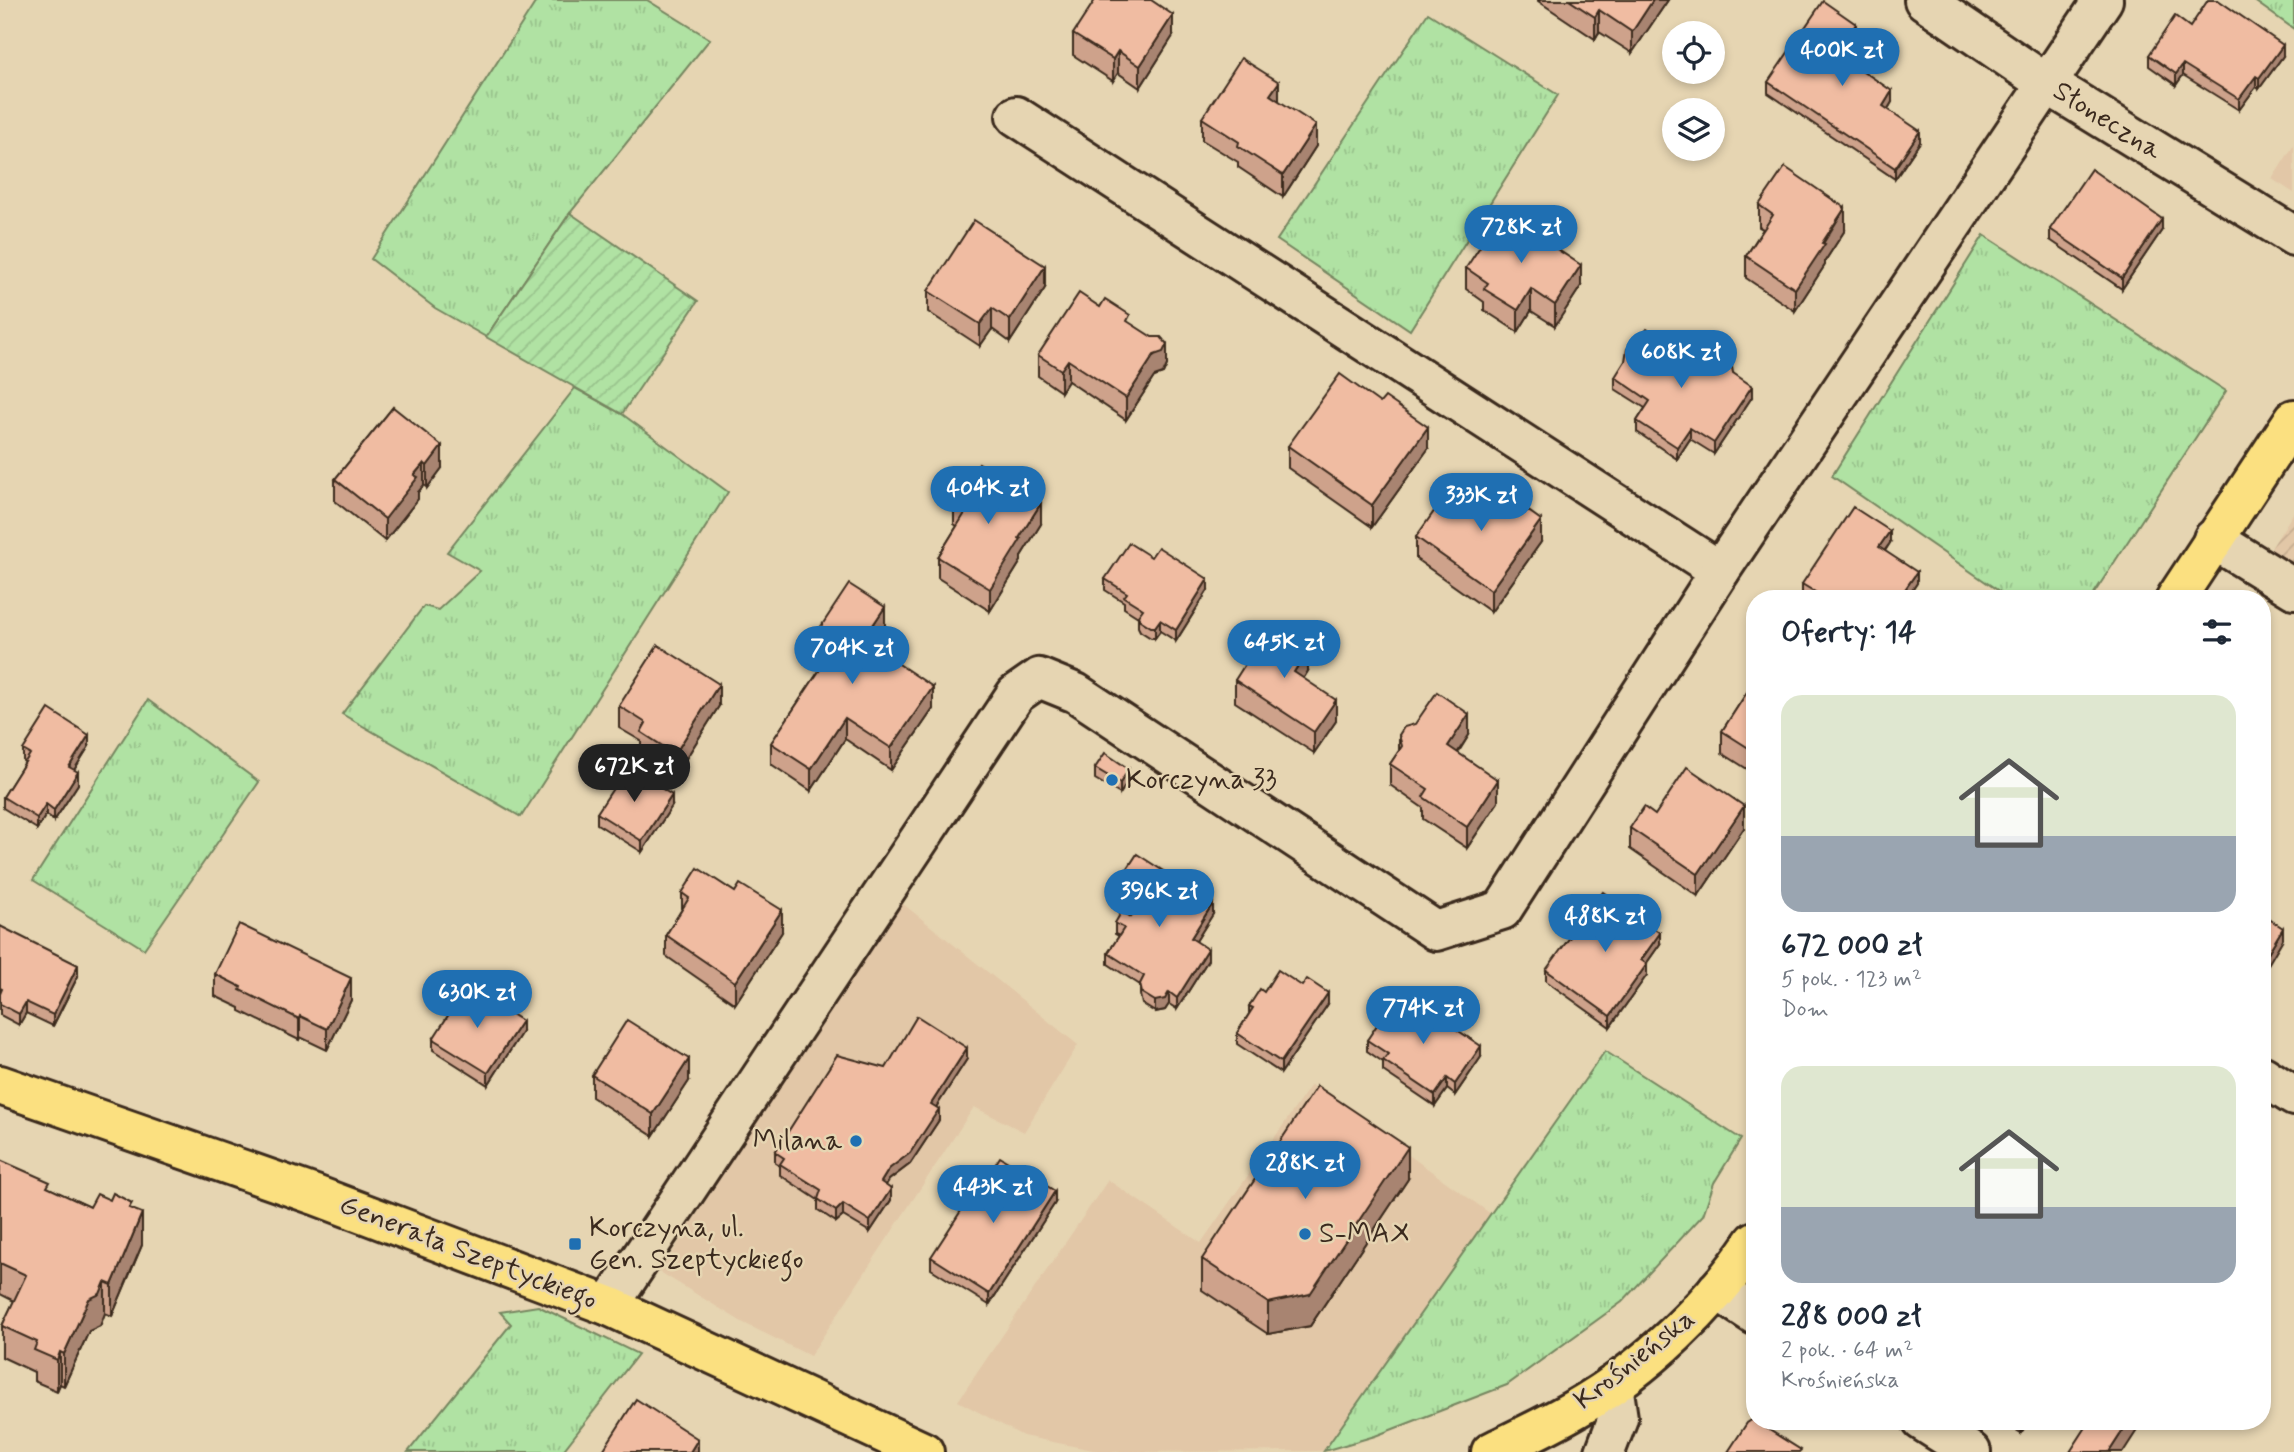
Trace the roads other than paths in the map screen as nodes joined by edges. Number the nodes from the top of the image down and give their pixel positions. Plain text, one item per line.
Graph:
1 (1924, 0) edge
2 (2103, 0) edge
3 (2047, 84) junction
4 (1016, 116) dead end
5 (2294, 236) edge
6 (2294, 419) edge
7 (2213, 539) junction
8 (1720, 571) junction
9 (2294, 589) edge
10 (2181, 590) edge
11 (2271, 1081) edge
12 (0, 1085) edge
13 (2294, 1096) edge
14 (1746, 1254) edge
15 (1717, 1290) junction
16 (609, 1306) junction
17 (1746, 1309) edge
18 (1613, 1385) junction
19 (1936, 1430) edge
20 (924, 1452) edge
21 (1492, 1452) edge
22 (1605, 1452) edge
23 (1971, 1452) edge

1 - 3 street, Słoneczna
2 - 3 street
3 - 5 street, Słoneczna
3 - 8 street
4 - 8 street
6 - 7 main road
7 - 9 street
7 - 10 main road
8 - 16 street
11 - 13 street
12 - 16 main road, Generała Szeptyckiego
14 - 15 main road, Krośnieńska
15 - 17 street
15 - 18 main road, Krośnieńska
16 - 20 main road, Generała Szeptyckiego
18 - 21 main road, Krośnieńska
18 - 22 street
19 - 23 street

